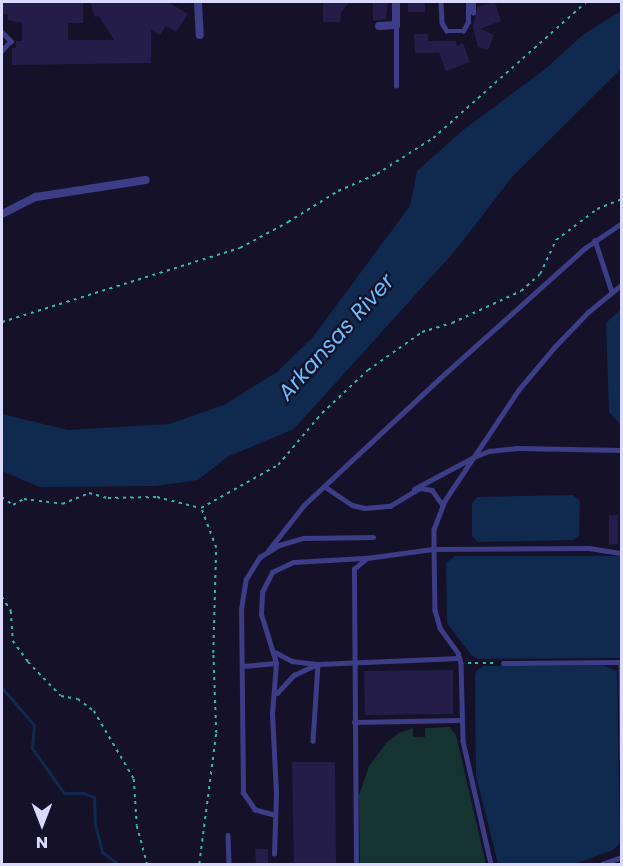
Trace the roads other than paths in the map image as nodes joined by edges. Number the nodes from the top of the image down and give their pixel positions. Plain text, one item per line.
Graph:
1 (198, 2) edge
2 (396, 2) edge
3 (441, 2) edge
4 (468, 2) edge
5 (473, 2) edge
6 (473, 13) dead end
7 (396, 25) junction
8 (379, 26) dead end
9 (2, 32) edge
10 (200, 35) dead end
11 (2, 51) edge
12 (396, 86) dead end
13 (146, 180) dead end
14 (2, 214) edge
15 (621, 223) edge
16 (595, 240) junction
17 (621, 285) edge
18 (612, 292) junction
19 (621, 450) edge
20 (474, 457) junction
21 (324, 486) junction
22 (414, 489) junction
23 (443, 505) junction
24 (374, 537) dead end
25 (434, 549) junction
26 (268, 551) junction
27 (621, 553) edge
28 (367, 558) junction
29 (275, 652) junction
30 (460, 661) junction
31 (353, 662) junction
32 (621, 662) edge
33 (276, 663) junction
34 (503, 663) road end
35 (318, 664) junction
36 (243, 666) junction
37 (274, 701) junction
38 (461, 720) junction
39 (354, 722) junction
40 (313, 741) dead end
41 (621, 759) edge
42 (274, 815) junction
43 (228, 835) dead end
44 (274, 854) dead end
45 (621, 858) edge
46 (229, 864) edge
47 (356, 864) edge
48 (490, 864) edge
49 (602, 864) edge

1 - 10 street
2 - 7 street
3 - 4 lane
5 - 6 lane
7 - 8 street
7 - 12 lane
9 - 11 lane
13 - 14 street
15 - 16 lane
16 - 18 lane
16 - 21 lane
17 - 18 lane
18 - 20 lane
19 - 20 lane
20 - 22 lane
20 - 23 lane
21 - 22 lane
21 - 26 lane
22 - 23 lane
23 - 25 lane
24 - 26 lane
25 - 27 lane
25 - 28 lane
25 - 30 lane
26 - 36 lane
28 - 29 lane
28 - 31 lane
29 - 33 lane
29 - 35 lane
30 - 31 lane
30 - 38 lane
31 - 35 lane
31 - 39 lane
32 - 34 lane
32 - 41 lane
33 - 36 lane
33 - 37 lane
35 - 37 lane
35 - 40 lane
36 - 42 lane
37 - 42 lane
38 - 39 lane
38 - 48 lane
39 - 47 lane
42 - 44 lane
43 - 46 lane
45 - 49 lane

